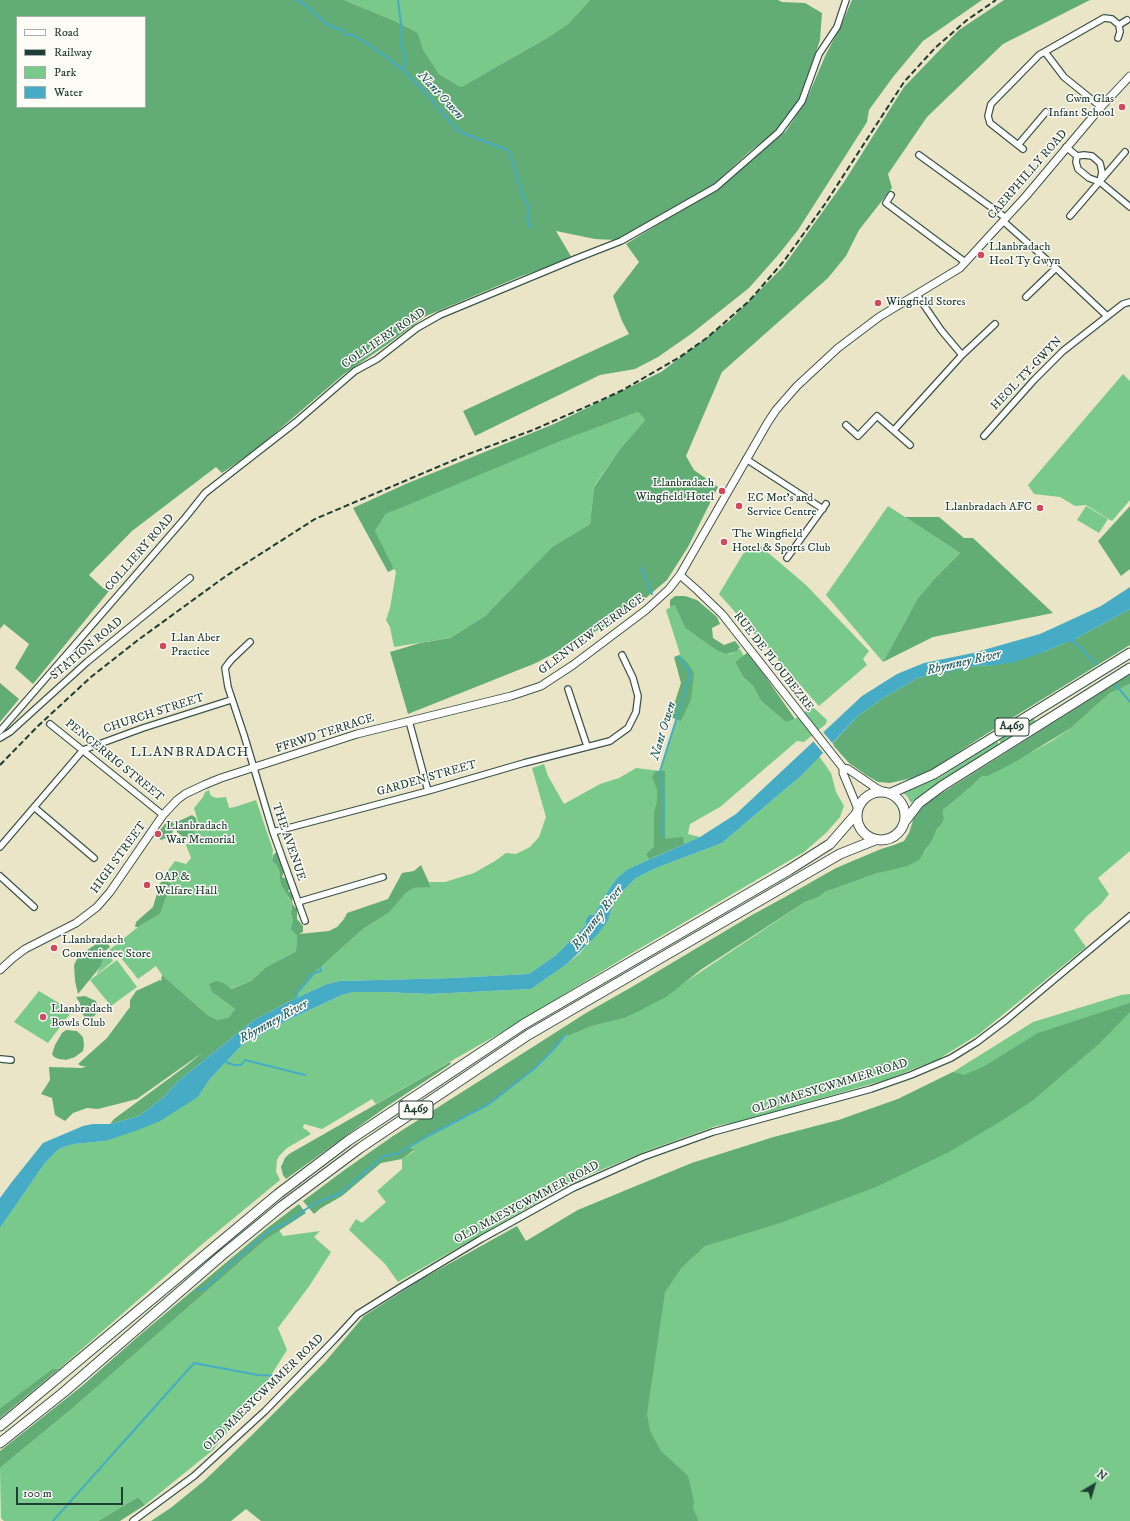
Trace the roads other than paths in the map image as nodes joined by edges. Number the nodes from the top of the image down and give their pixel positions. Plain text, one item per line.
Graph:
1 (846, 0) edge
2 (1127, 20) dead end
3 (1119, 25) junction
4 (1118, 38) dead end
5 (1045, 52) junction
6 (1130, 76) edge
7 (1101, 107) junction
8 (1046, 112) dead end
9 (1066, 147) junction
10 (1125, 152) dead end
11 (919, 155) dead end
12 (1077, 156) junction
13 (1100, 182) junction
14 (891, 195) dead end
15 (1130, 207) edge
16 (1070, 216) dead end
17 (1005, 219) junction
18 (965, 262) junction
19 (1056, 268) junction
20 (917, 295) junction
21 (1026, 298) dead end
22 (1130, 302) edge
23 (1107, 316) junction
24 (995, 324) dead end
25 (962, 355) junction
26 (846, 425) dead end
27 (894, 430) junction
28 (984, 436) dead end
29 (910, 445) dead end
30 (746, 460) junction
31 (788, 558) dead end
32 (680, 576) junction
33 (190, 578) dead end
34 (250, 642) dead end
35 (1130, 653) edge
36 (622, 655) dead end
37 (1130, 668) edge
38 (568, 690) dead end
39 (231, 700) junction
40 (406, 722) junction
41 (50, 724) dead end
42 (0, 731) edge
43 (0, 738) edge
44 (587, 746) junction
45 (83, 750) junction
46 (843, 768) junction
47 (253, 769) junction
48 (428, 791) junction
49 (887, 792) junction
50 (34, 807) junction
51 (857, 811) junction
52 (163, 815) junction
53 (906, 820) junction
54 (273, 832) junction
55 (875, 840) junction
56 (0, 848) edge
57 (94, 858) dead end
58 (0, 876) edge
59 (383, 877) dead end
60 (298, 902) junction
61 (34, 907) dead end
62 (1130, 916) edge
63 (305, 921) dead end
64 (1, 967) edge
65 (0, 1059) edge
66 (11, 1060) dead end
67 (0, 1426) edge
68 (0, 1443) edge
69 (133, 1521) edge

1 - 42 street, COLLIERY ROAD
2 - 3 street
3 - 4 street
3 - 5 street
5 - 7 street
5 - 8 street
6 - 7 street, CAERPHILLY ROAD
7 - 9 street, CAERPHILLY ROAD
9 - 12 street
9 - 17 street, CAERPHILLY ROAD
10 - 13 street
11 - 17 street
12 - 13 street
12 - 13 street
13 - 15 street
13 - 16 street
14 - 18 street
17 - 18 street, CAERPHILLY ROAD
17 - 19 street
18 - 20 street, CAERPHILLY ROAD
19 - 21 street
19 - 23 street
20 - 25 street
20 - 30 street, CAERPHILLY ROAD
22 - 23 street, HEOL TY-GWYN
23 - 28 street, HEOL TY-GWYN
24 - 25 street
25 - 27 street
26 - 27 street
27 - 29 street
30 - 31 street
30 - 32 street, GLENVIEW TERRACE
32 - 40 street, GLENVIEW TERRACE
32 - 46 street, RUE DE PLOUBEZRE
33 - 43 street, STATION ROAD
34 - 39 street, THE AVENUE
35 - 49 main road, A469
36 - 44 street, GARDEN STREET
37 - 53 main road, A469
38 - 44 street
39 - 45 street, CHURCH STREET
39 - 47 street, THE AVENUE
40 - 47 street, FFRWD TERRACE
40 - 48 street
41 - 45 street, PENCERRIG STREET
44 - 48 street, GARDEN STREET
45 - 50 street
45 - 52 street, PENCERRIG STREET
46 - 49 street, RUE DE PLOUBEZRE
46 - 51 street, RUE DE PLOUBEZRE
47 - 52 street, HIGH STREET
47 - 54 street, THE AVENUE
48 - 54 street, GARDEN STREET
49 - 51 main road
49 - 53 main road
50 - 56 street
50 - 57 street
51 - 55 main road
51 - 67 main road, A469
52 - 64 street, HIGH STREET
53 - 55 main road
54 - 60 street, THE AVENUE
55 - 68 main road, A469
58 - 61 street
59 - 60 street
60 - 63 street, THE AVENUE
62 - 69 street, OLD MAESYCWMMER ROAD
65 - 66 street

